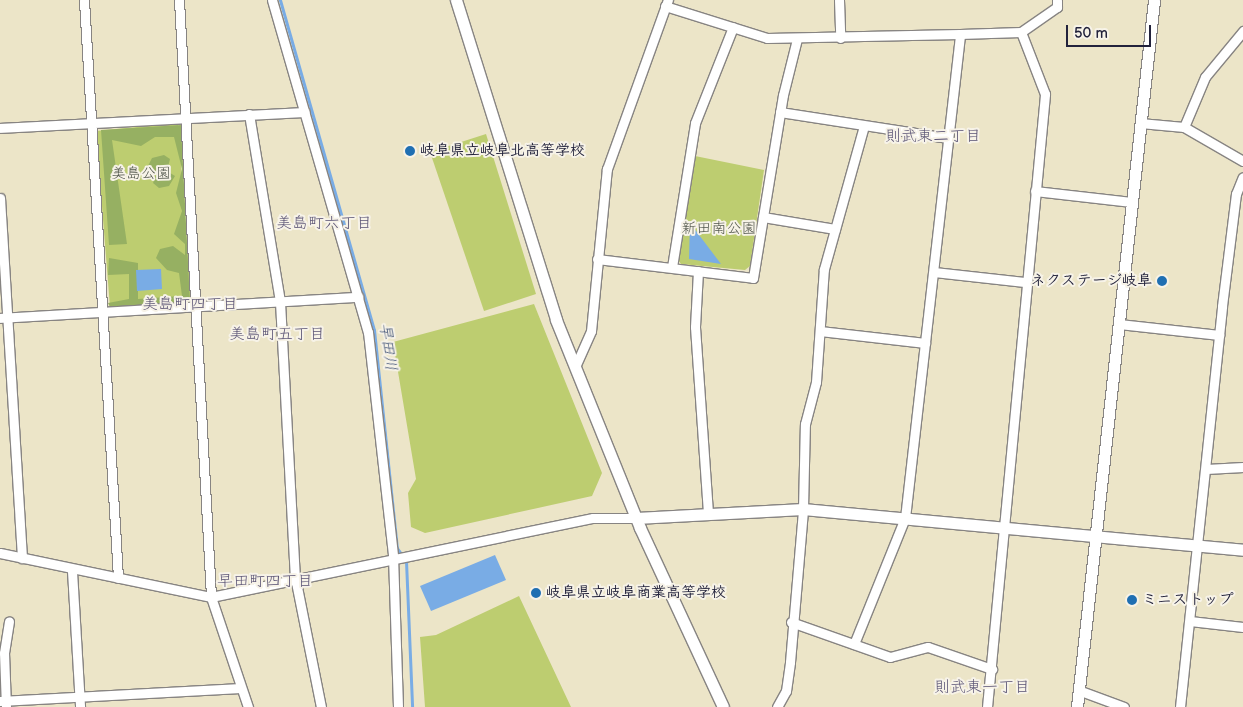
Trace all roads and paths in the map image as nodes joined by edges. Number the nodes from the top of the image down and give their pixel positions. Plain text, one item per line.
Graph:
1 (84, 0) edge
2 (179, 0) edge
3 (272, 0) edge
4 (456, 0) edge
5 (839, 0) edge
6 (1057, 0) edge
7 (1154, 0) edge
8 (666, 3) edge
9 (733, 27) junction
10 (1243, 31) edge
11 (1021, 32) junction
12 (960, 34) junction
13 (840, 38) junction
14 (797, 39) junction
15 (305, 112) junction
16 (780, 112) junction
17 (249, 114) junction
18 (186, 117) junction
19 (90, 122) junction
20 (1140, 123) junction
21 (864, 126) junction
22 (1184, 127) junction
23 (0, 128) edge
24 (948, 138) junction
25 (1243, 161) edge
26 (1243, 177) edge
27 (1035, 191) junction
28 (1240, 196) edge
29 (0, 198) edge
30 (1131, 202) junction
31 (763, 217) junction
32 (836, 229) junction
33 (598, 259) junction
34 (672, 267) junction
35 (698, 270) junction
36 (934, 272) junction
37 (1024, 282) junction
38 (358, 297) junction
39 (280, 302) junction
40 (198, 307) junction
41 (101, 314) junction
42 (3, 318) edge
43 (1119, 324) junction
44 (820, 331) junction
45 (1219, 335) junction
46 (926, 343) junction
47 (575, 367) junction
48 (1243, 467) edge
49 (1206, 469) junction
50 (804, 509) junction
51 (708, 513) junction
52 (636, 518) junction
53 (905, 518) junction
54 (1001, 527) junction
55 (1096, 537) junction
56 (1197, 548) junction
57 (1243, 550) edge
58 (0, 553) edge
59 (395, 556) junction
60 (22, 558) junction
61 (72, 570) junction
62 (295, 576) junction
63 (118, 578) junction
64 (211, 597) junction
65 (9, 621) dead end
66 (1190, 621) junction
67 (791, 622) junction
68 (1243, 627) edge
69 (854, 644) junction
70 (992, 669) junction
71 (241, 688) junction
72 (1078, 690) junction
73 (79, 702) edge
74 (4, 703) edge
75 (248, 707) edge
76 (321, 707) edge
77 (398, 707) edge
78 (723, 707) edge
79 (777, 707) edge
80 (987, 707) edge
81 (1077, 707) edge
82 (1124, 707) edge
83 (1180, 707) edge

1 - 19 street
2 - 18 street
3 - 15 street
4 - 47 street
5 - 13 street
6 - 11 street
7 - 20 street
8 - 9 street
8 - 33 street
9 - 14 street
9 - 34 street
10 - 22 street
11 - 12 street
11 - 27 street
12 - 13 street
12 - 24 street
13 - 14 street
14 - 16 street
15 - 17 street
15 - 38 street
16 - 21 street
16 - 31 street
17 - 18 street
17 - 39 street
18 - 19 street
18 - 40 street
19 - 23 street
19 - 41 street
20 - 22 street
20 - 30 street
21 - 24 street
21 - 32 street
22 - 25 street
24 - 36 street
26 - 28 street
27 - 30 street
27 - 37 street
28 - 45 street
29 - 42 street
30 - 43 street
31 - 32 street
31 - 35 street
32 - 44 street
33 - 34 street
33 - 47 street
34 - 35 street
35 - 51 street
36 - 37 street
36 - 46 street
37 - 54 street
38 - 39 street
38 - 59 street
39 - 40 street
39 - 62 street
40 - 41 street
40 - 64 street
41 - 42 street
41 - 63 street
42 - 60 street
43 - 45 street
43 - 55 street
44 - 46 street
44 - 50 street
45 - 49 street
46 - 53 street
47 - 52 street
48 - 49 street
49 - 56 street
50 - 51 street
50 - 53 street
50 - 67 street
51 - 52 street
52 - 59 street
52 - 78 street
53 - 54 street
53 - 69 street
54 - 55 street
54 - 70 street
55 - 56 street
55 - 72 street
56 - 57 street
56 - 66 street
58 - 60 street
59 - 62 street
59 - 77 street
60 - 61 street
61 - 63 street
61 - 73 street
62 - 64 street
62 - 76 street
63 - 64 street
64 - 71 street
65 - 74 street
66 - 68 street
66 - 83 street
67 - 69 street
67 - 79 street
69 - 70 street
70 - 80 street
71 - 73 street
71 - 75 street
72 - 81 street
72 - 82 street
73 - 74 street

